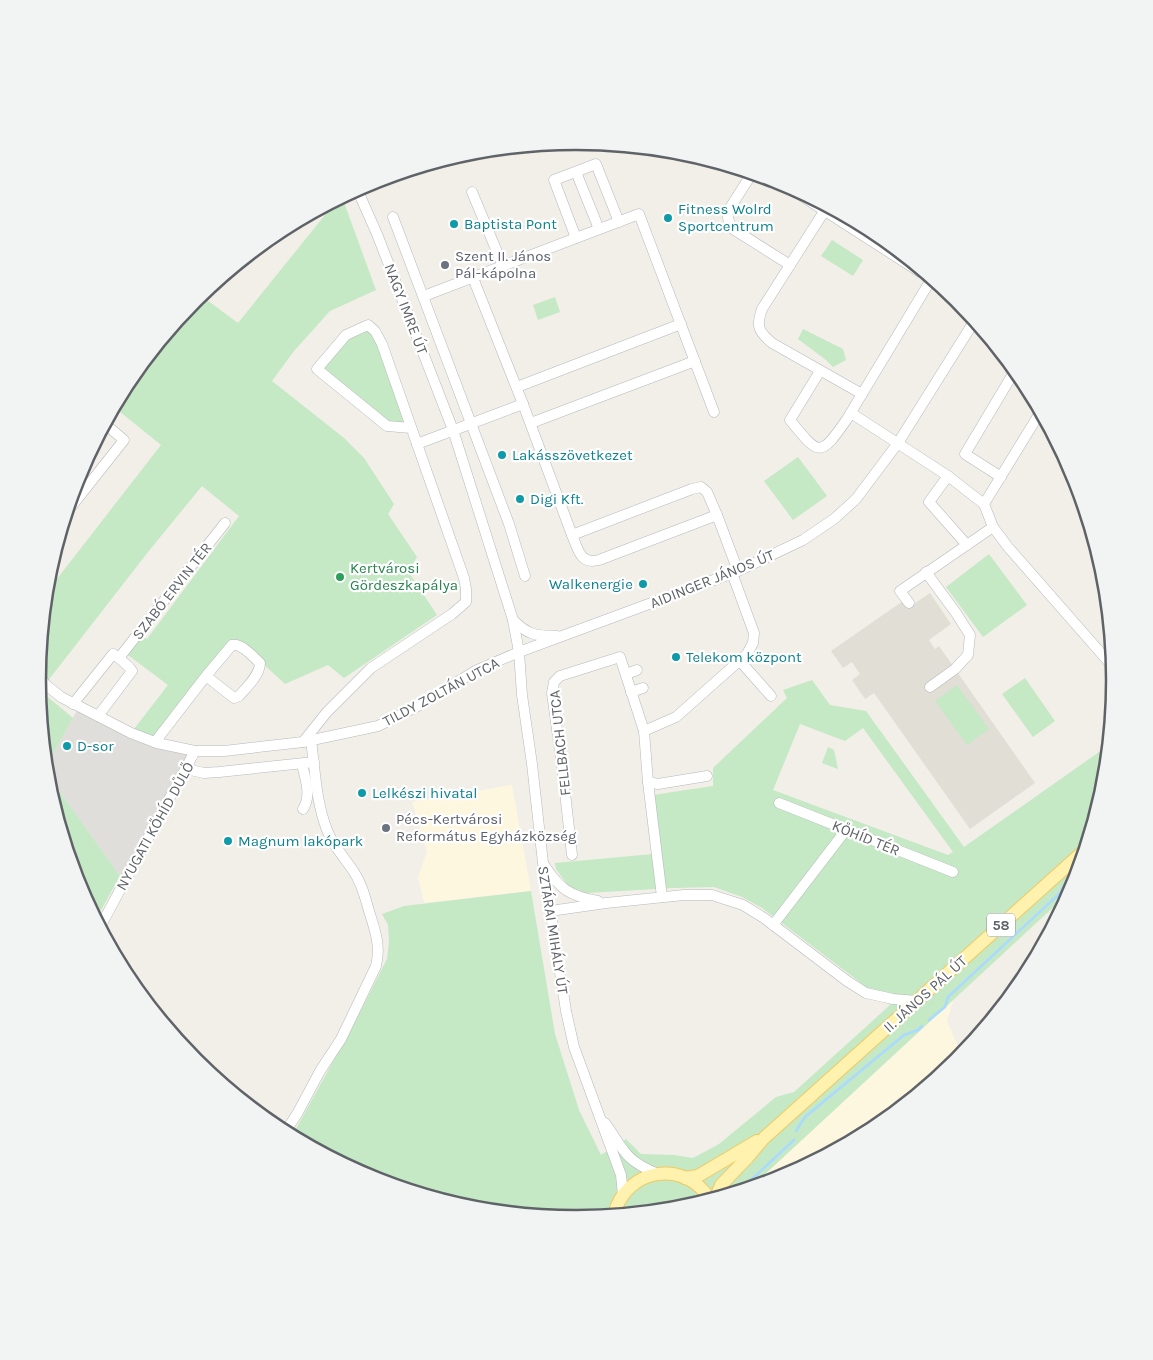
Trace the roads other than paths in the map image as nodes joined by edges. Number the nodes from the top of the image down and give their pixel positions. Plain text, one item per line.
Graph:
1 (576, 172) junction
2 (749, 179) edge
3 (472, 192) dead end
4 (360, 196) edge
5 (824, 211) edge
6 (393, 217) dead end
7 (618, 222) junction
8 (599, 229) junction
9 (576, 238) junction
10 (790, 265) junction
11 (503, 266) junction
12 (473, 278) junction
13 (929, 284) edge
14 (424, 296) junction
15 (681, 324) junction
16 (971, 326) edge
17 (695, 360) junction
18 (820, 371) junction
19 (1011, 377) edge
20 (517, 387) junction
21 (862, 394) junction
22 (523, 404) junction
23 (714, 412) dead end
24 (851, 413) junction
25 (1037, 417) edge
26 (471, 423) junction
27 (530, 423) junction
28 (110, 428) edge
29 (411, 428) junction
30 (453, 430) junction
31 (898, 443) junction
32 (417, 444) junction
33 (948, 476) junction
34 (1001, 477) junction
35 (79, 496) edge
36 (984, 504) junction
37 (717, 515) junction
38 (225, 523) dead end
39 (993, 527) junction
40 (572, 535) junction
41 (967, 545) junction
42 (735, 572) junction
43 (926, 572) junction
44 (526, 576) dead end
45 (909, 603) dead end
46 (513, 620) junction
47 (563, 636) junction
48 (519, 652) junction
49 (119, 658) junction
50 (1106, 659) edge
51 (740, 661) junction
52 (637, 670) dead end
53 (626, 674) junction
54 (206, 676) junction
55 (46, 685) edge
56 (930, 687) dead end
57 (643, 688) dead end
58 (631, 692) junction
59 (772, 696) dead end
60 (74, 704) junction
61 (647, 704) dead end
62 (636, 708) junction
63 (98, 716) junction
64 (644, 731) junction
65 (307, 741) junction
66 (155, 742) junction
67 (195, 751) junction
68 (314, 762) junction
69 (302, 764) junction
70 (186, 769) junction
71 (707, 776) dead end
72 (648, 782) junction
73 (779, 803) dead end
74 (303, 809) dead end
75 (846, 830) junction
76 (572, 855) dead end
77 (1076, 858) edge
78 (542, 863) junction
79 (953, 872) dead end
80 (662, 897) junction
81 (606, 903) junction
82 (550, 911) junction
83 (103, 920) edge
84 (773, 925) junction
85 (917, 1001) junction
86 (599, 1114) junction
87 (289, 1126) edge
88 (764, 1138) junction
89 (658, 1174) junction
90 (686, 1178) junction
91 (719, 1191) edge
92 (705, 1194) edge
93 (623, 1195) junction
94 (617, 1208) edge

1 - 7 street
1 - 8 street
1 - 9 street
2 - 10 street
3 - 11 street
4 - 30 street, NAGY IMRE ÚT
5 - 10 street
6 - 14 street, NAGY IMRE ÚT
7 - 8 street
7 - 15 street
8 - 9 street
9 - 11 street
10 - 18 street
11 - 12 street
12 - 14 street
12 - 20 street
13 - 21 street
14 - 26 street, NAGY IMRE ÚT
15 - 17 street
15 - 20 street
16 - 31 street, AIDINGER JÁNOS ÚT
17 - 23 street
17 - 27 street
18 - 21 street
18 - 24 street
19 - 34 street
20 - 22 street
21 - 24 street
22 - 26 street
22 - 27 street
24 - 31 street
25 - 34 street
26 - 30 street
26 - 44 street, NAGY IMRE ÚT
27 - 40 street
28 - 35 street
29 - 29 street
29 - 32 street
30 - 32 street
30 - 46 street, NAGY IMRE ÚT
31 - 33 street
31 - 42 street, AIDINGER JÁNOS ÚT
32 - 65 street
33 - 36 street
33 - 41 street
34 - 36 street
36 - 39 street
37 - 40 street
37 - 40 street
37 - 42 street
38 - 49 street, SZABÓ ERVIN TÉR
39 - 41 street
39 - 50 street
41 - 43 street
42 - 47 street, AIDINGER JÁNOS ÚT
42 - 51 street
43 - 45 street
43 - 56 street
46 - 47 street
46 - 48 street, NAGY IMRE ÚT
47 - 48 street, AIDINGER JÁNOS ÚT
48 - 65 street, TILDY ZOLTÁN UTCA
48 - 78 street, SZTÁRAI MIHÁLY ÚT
49 - 60 street, SZABÓ ERVIN TÉR
49 - 63 street
51 - 59 street
51 - 64 street
52 - 53 street
53 - 58 street, FELLBACH UTCA
53 - 76 street, FELLBACH UTCA
54 - 54 street
54 - 66 street
55 - 60 street, TILDY ZOLTÁN UTCA
57 - 58 street
58 - 62 street, FELLBACH UTCA
60 - 63 street, TILDY ZOLTÁN UTCA
61 - 62 street
62 - 64 street, FELLBACH UTCA
63 - 66 street, TILDY ZOLTÁN UTCA
64 - 72 street, FELLBACH UTCA
65 - 67 street, TILDY ZOLTÁN UTCA
65 - 68 street
66 - 67 street, TILDY ZOLTÁN UTCA
67 - 70 street, NYUGATI KŐHÍD DŰLŐ
68 - 69 street
68 - 87 street
69 - 70 street
69 - 74 street
70 - 83 street, NYUGATI KŐHÍD DŰLŐ
71 - 72 street
72 - 80 street, FELLBACH UTCA
73 - 75 street, KŐHÍD TÉR
75 - 79 street, KŐHÍD TÉR
75 - 84 street
77 - 85 main road, II. JÁNOS PÁL ÚT / 58
78 - 81 street
78 - 82 street, SZTÁRAI MIHÁLY ÚT
80 - 81 street
80 - 84 street
81 - 82 street
82 - 86 street, SZTÁRAI MIHÁLY ÚT
84 - 85 street
85 - 88 main road, II. JÁNOS PÁL ÚT / 58
86 - 89 street, SZTÁRAI MIHÁLY ÚT
86 - 93 street, SZTÁRAI MIHÁLY ÚT
88 - 90 main road, 58
88 - 91 main road, 58
89 - 90 main road, 58
89 - 93 main road, 58
90 - 92 main road, 58
93 - 94 main road, 58

